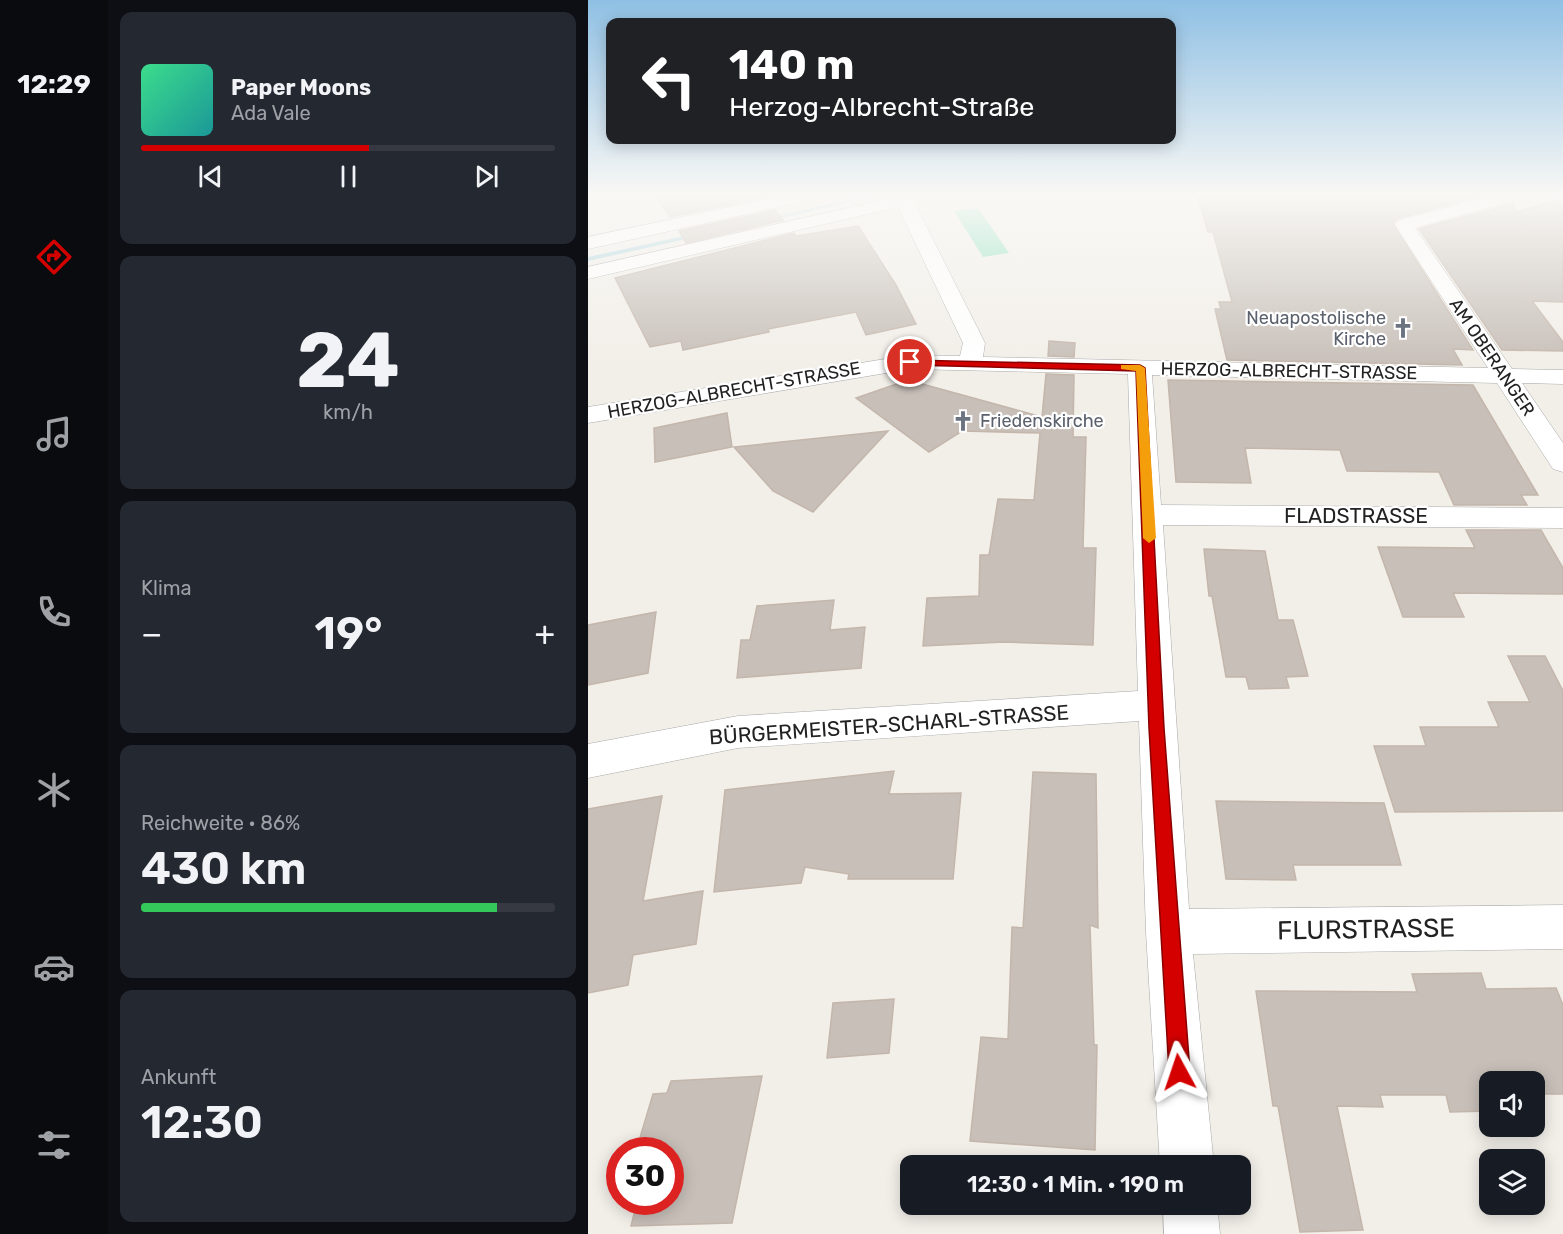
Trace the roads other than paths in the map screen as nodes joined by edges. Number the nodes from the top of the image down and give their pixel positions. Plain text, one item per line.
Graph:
1 (676, 253) edge
2 (930, 253) edge
3 (1422, 253) edge
4 (588, 273) edge
5 (970, 362) junction
6 (1140, 368) junction
7 (1504, 376) junction
8 (1563, 377) edge
9 (588, 415) edge
10 (1563, 463) edge
11 (1149, 515) junction
12 (1563, 518) edge
13 (1155, 705) junction
14 (588, 761) edge
15 (1563, 927) edge
16 (1168, 932) junction
17 (1186, 1155) edge
18 (1191, 1215) edge
19 (1192, 1234) edge

1 - 4 street
2 - 5 street
3 - 7 street, AM OBERANGER
5 - 6 street, HERZOG-ALBRECHT-STRASSE
5 - 9 street, HERZOG-ALBRECHT-STRASSE
6 - 7 street, HERZOG-ALBRECHT-STRASSE
6 - 11 street
7 - 8 street, HERZOG-ALBRECHT-STRASSE
7 - 10 street, AM OBERANGER
11 - 12 street, FLADSTRASSE
11 - 13 street
13 - 14 street, BÜRGERMEISTER-SCHARL-STRASSE
13 - 16 street
15 - 16 street, FLURSTRASSE
16 - 17 street
18 - 19 street

